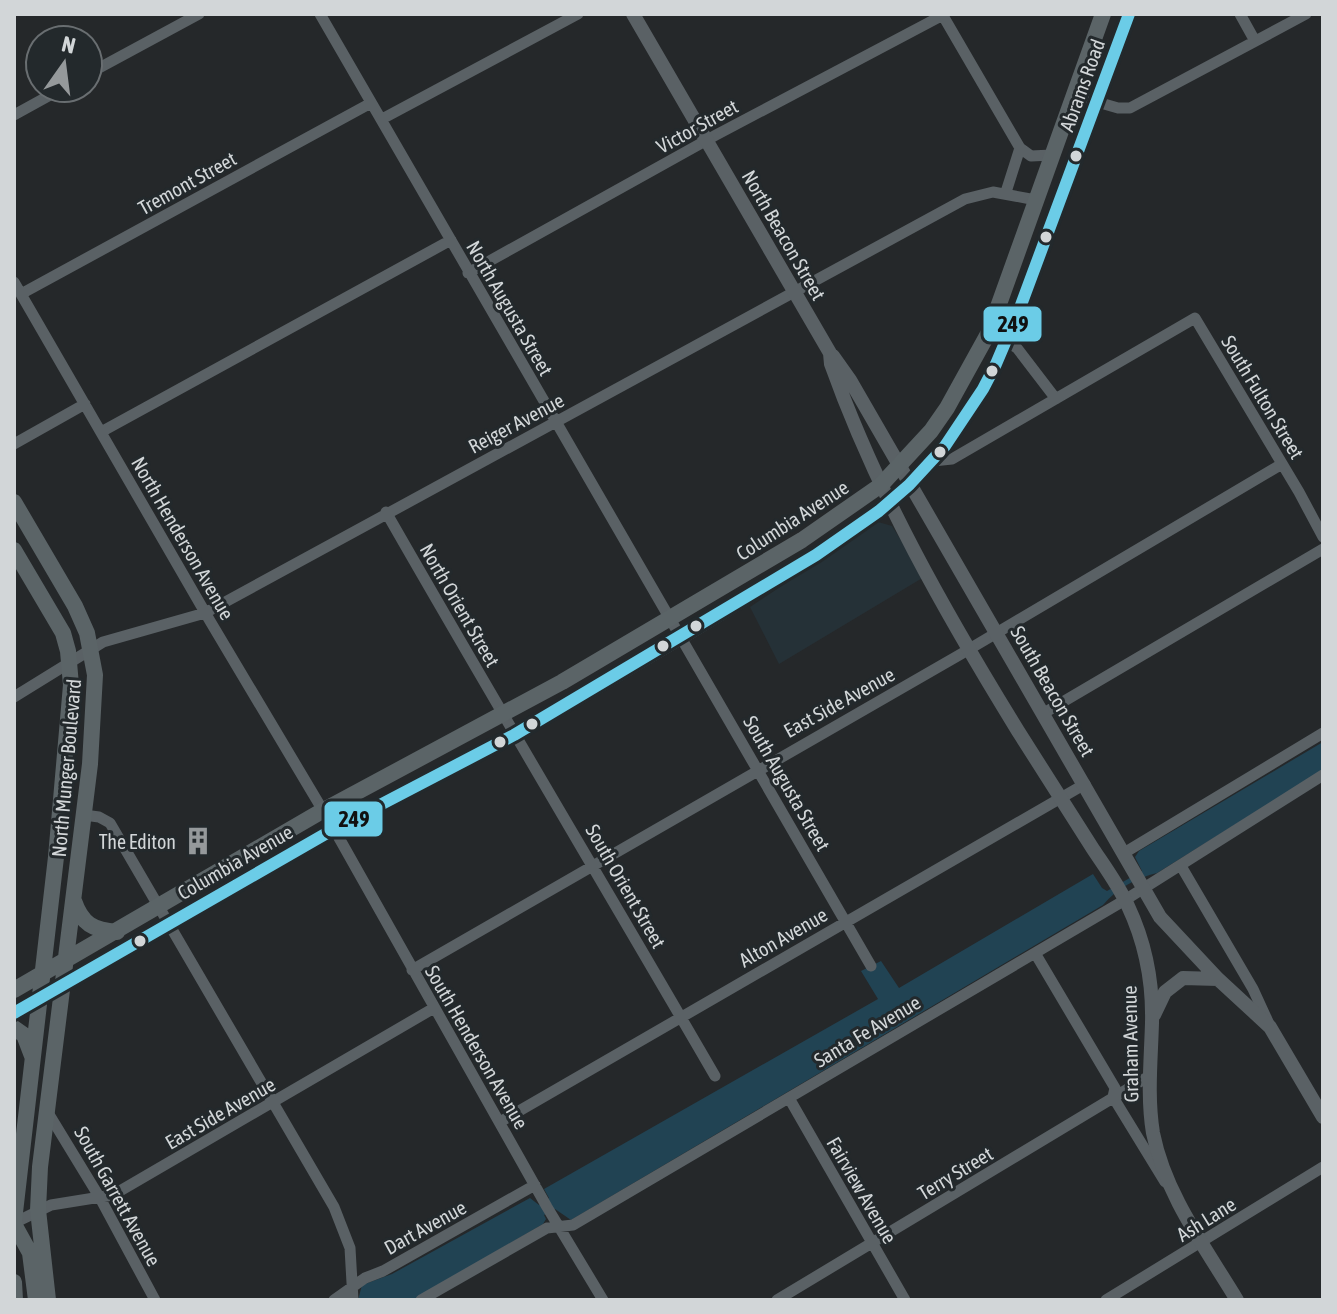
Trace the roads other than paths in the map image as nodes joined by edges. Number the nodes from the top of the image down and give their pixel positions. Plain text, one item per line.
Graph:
1 (199, 14) edge
2 (320, 14) edge
3 (578, 14) edge
4 (633, 14) edge
5 (1103, 14) edge
6 (1129, 14) edge
7 (1240, 14) edge
8 (1306, 14) edge
9 (943, 15) edge
10 (1255, 41) junction
11 (104, 65) edge
12 (1073, 95) junction
13 (371, 103) junction
14 (1097, 103) junction
15 (34, 104) edge
16 (14, 115) edge
17 (382, 119) junction
18 (707, 140) junction
19 (1020, 148) junction
20 (1052, 155) junction
21 (1006, 192) junction
22 (1061, 195) junction
23 (1036, 200) junction
24 (451, 240) junction
25 (468, 273) junction
26 (14, 282) edge
27 (794, 292) junction
28 (21, 294) junction
29 (989, 332) junction
30 (1007, 340) junction
31 (830, 353) junction
32 (1056, 399) junction
33 (85, 404) junction
34 (556, 422) junction
35 (101, 432) junction
36 (14, 444) edge
37 (933, 461) junction
38 (1282, 464) junction
39 (899, 467) junction
40 (881, 485) junction
41 (909, 485) junction
42 (14, 502) edge
43 (889, 502) junction
44 (386, 512) junction
45 (1320, 523) edge
46 (1323, 537) edge
47 (1323, 549) edge
48 (14, 550) edge
49 (205, 613) junction
50 (669, 619) junction
51 (995, 632) junction
52 (680, 637) junction
53 (91, 649) junction
54 (970, 649) junction
55 (70, 664) junction
56 (14, 697) edge
57 (1044, 713) junction
58 (503, 716) junction
59 (1323, 733) edge
60 (514, 735) junction
61 (758, 769) junction
62 (1321, 780) edge
63 (1085, 784) junction
64 (1060, 797) junction
65 (322, 811) junction
66 (84, 815) junction
67 (334, 829) junction
68 (1124, 853) junction
69 (593, 865) junction
70 (1181, 866) junction
71 (1144, 889) junction
72 (73, 899) junction
73 (1125, 900) junction
74 (158, 907) junction
75 (847, 921) junction
76 (168, 924) junction
77 (117, 932) junction
78 (1035, 953) junction
79 (65, 960) junction
80 (871, 966) dead end
81 (412, 970) junction
82 (42, 974) junction
83 (1218, 979) junction
84 (62, 985) junction
85 (14, 990) edge
86 (40, 999) junction
87 (434, 1008) junction
88 (14, 1013) edge
89 (681, 1018) junction
90 (1152, 1020) junction
91 (1270, 1027) junction
92 (14, 1028) edge
93 (33, 1061) junction
94 (1151, 1075) junction
95 (715, 1076) dead end
96 (1113, 1097) junction
97 (789, 1098) junction
98 (274, 1103) junction
99 (47, 1110) junction
100 (1323, 1117) edge
101 (500, 1122) junction
102 (25, 1132) junction
103 (1323, 1167) edge
104 (17, 1172) edge
105 (535, 1185) junction
106 (1170, 1188) junction
107 (100, 1198) junction
108 (38, 1210) junction
109 (14, 1223) edge
110 (559, 1226) junction
111 (1203, 1242) junction
112 (872, 1244) junction
113 (14, 1282) edge
114 (353, 1294) edge
115 (15, 1300) edge
116 (36, 1300) edge
117 (48, 1300) edge
118 (155, 1300) edge
119 (334, 1300) edge
120 (421, 1300) edge
121 (603, 1300) edge
122 (777, 1300) edge
123 (905, 1300) edge
124 (1106, 1300) edge
125 (1237, 1300) edge

1 - 11 street
2 - 13 street, North Augusta Street
3 - 17 street
4 - 18 street, North Beacon Street
5 - 12 main road, Abrams Road
6 - 14 main road, Abrams Road
7 - 10 street
8 - 10 street
9 - 18 street, Victor Street
9 - 19 street
10 - 14 street
12 - 14 street
12 - 20 main road, Abrams Road
13 - 17 street, North Augusta Street
13 - 28 street, Tremont Street
14 - 22 main road, Abrams Road
15 - 16 street
17 - 24 street, North Augusta Street
18 - 25 street, Victor Street
18 - 27 street, North Beacon Street
19 - 20 street
19 - 21 street
20 - 23 main road, Abrams Road
21 - 23 street, Reiger Avenue
21 - 27 street, Reiger Avenue
22 - 23 main road
22 - 30 main road, Abrams Road
23 - 29 main road, Abrams Road
24 - 25 street, North Augusta Street
24 - 35 street
25 - 34 street, North Augusta Street
26 - 28 street, North Henderson Avenue
27 - 31 street, North Beacon Street
27 - 34 street, Reiger Avenue
28 - 33 street, North Henderson Avenue
29 - 30 street
29 - 39 main road, Abrams Road
30 - 32 street
30 - 37 main road, Abrams Road
31 - 39 street, South Beacon Street
31 - 40 street, North Beacon Street
32 - 37 street
32 - 38 street, South Fulton Street
33 - 35 street, North Henderson Avenue
33 - 36 street
34 - 44 street, Reiger Avenue
34 - 50 street, North Augusta Street
35 - 49 street, North Henderson Avenue
37 - 41 main road, Abrams Road
38 - 45 street, South Fulton Street
38 - 51 street, East Side Avenue
39 - 40 main road, Abrams Road
39 - 41 street, South Beacon Street
40 - 43 street
40 - 50 main road, Columbia Avenue
41 - 43 main road, Abrams Road
41 - 51 street, South Beacon Street
42 - 53 main road, North Munger Boulevard
43 - 52 main road, Columbia Avenue
43 - 54 street
44 - 49 street, Reiger Avenue
44 - 58 street, North Orient Street
45 - 46 street, South Fulton Street
47 - 57 street
48 - 55 main road, North Munger Boulevard
49 - 53 street, Reiger Avenue
49 - 65 street, North Henderson Avenue
50 - 52 street, South Augusta Street
50 - 58 main road, Columbia Avenue
51 - 54 street, East Side Avenue
51 - 57 street, South Beacon Street
52 - 60 main road, Columbia Avenue
52 - 61 street, South Augusta Street
53 - 55 street, Reiger Avenue
53 - 66 main road, North Munger Boulevard
54 - 61 street, East Side Avenue
54 - 64 street
55 - 56 street, Reiger Avenue
55 - 82 main road, North Munger Boulevard
57 - 63 street, South Beacon Street
58 - 60 street, South Orient Street
58 - 65 main road, Columbia Avenue
59 - 68 street
60 - 67 main road, Columbia Avenue
60 - 69 street, South Orient Street
61 - 69 street, East Side Avenue
61 - 75 street, South Augusta Street
62 - 70 street, Santa Fe Avenue
63 - 64 street, Alton Avenue
63 - 68 street, South Beacon Street
64 - 73 street
64 - 75 street, Alton Avenue
65 - 67 street, South Henderson Avenue
65 - 74 main road, Columbia Avenue
66 - 72 main road, North Munger Boulevard
66 - 74 street
67 - 76 main road, Columbia Avenue
67 - 81 street, South Henderson Avenue
68 - 71 street, South Beacon Street
69 - 81 street, East Side Avenue
69 - 89 street, South Orient Street
70 - 71 street, Santa Fe Avenue
70 - 91 street, South Beacon Street
71 - 73 street, Santa Fe Avenue
71 - 83 street, South Beacon Street
72 - 77 main road
72 - 79 main road, North Munger Boulevard
73 - 78 street, Santa Fe Avenue
73 - 90 street, Graham Avenue
74 - 76 street
74 - 77 main road, Columbia Avenue
75 - 80 street, South Augusta Street
75 - 89 street, Alton Avenue
76 - 84 main road, Columbia Avenue
76 - 98 street
77 - 79 main road, Columbia Avenue
78 - 96 street, Graham Avenue
78 - 97 street, Santa Fe Avenue
79 - 82 main road, Columbia Avenue
79 - 84 main road, North Munger Boulevard
81 - 87 street, South Henderson Avenue
82 - 85 main road, Columbia Avenue
82 - 86 main road, North Munger Boulevard
83 - 90 street
83 - 91 street, South Beacon Street
84 - 86 main road, Columbia Avenue
84 - 99 main road, North Munger Boulevard
86 - 88 main road, Columbia Avenue
86 - 93 main road, North Munger Boulevard
87 - 98 street, East Side Avenue
87 - 101 street, South Henderson Avenue
89 - 95 street, South Orient Street
89 - 101 street, Alton Avenue
90 - 94 street, Graham Avenue
91 - 100 street, South Beacon Street
92 - 93 main road
93 - 102 main road, North Munger Boulevard
94 - 96 street, Terry Street
94 - 106 street, Graham Avenue
96 - 106 street, Graham Avenue
96 - 112 street, Terry Street
97 - 110 street, Santa Fe Avenue
97 - 112 street, Fairview Avenue
98 - 107 street, East Side Avenue
98 - 114 street
99 - 107 street, South Garrett Avenue
99 - 108 main road, North Munger Boulevard
101 - 105 street, South Henderson Avenue
102 - 104 main road
102 - 108 main road
103 - 111 street, Ash Lane
104 - 109 main road
105 - 110 street, South Henderson Avenue
105 - 114 street, Dart Avenue
106 - 111 street, Graham Avenue
107 - 108 street, East Side Avenue
107 - 118 street, South Garrett Avenue
108 - 109 street, East Side Avenue
108 - 117 main road
109 - 116 main road
110 - 120 street, Santa Fe Avenue
110 - 121 street, South Henderson Avenue
111 - 124 street, Ash Lane
111 - 125 street, Graham Avenue
112 - 122 street, Terry Street
112 - 123 street, Fairview Avenue
113 - 115 main road
114 - 119 street, Dart Avenue

